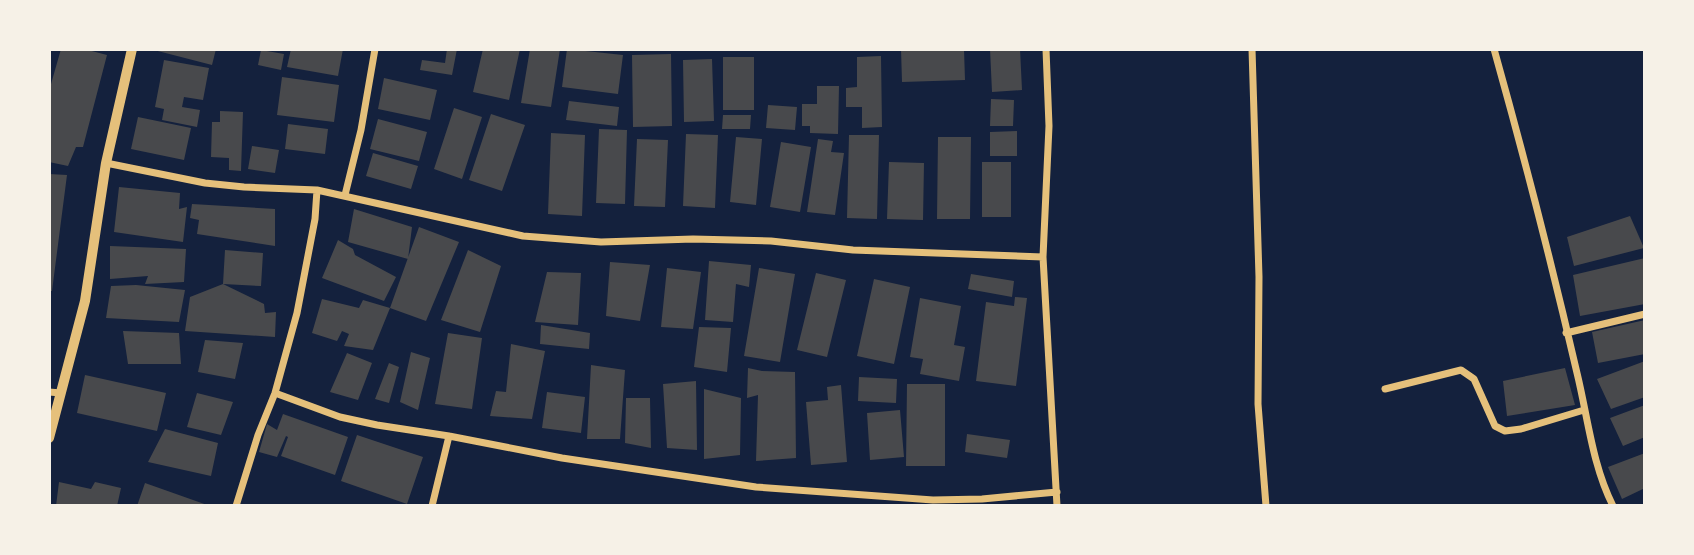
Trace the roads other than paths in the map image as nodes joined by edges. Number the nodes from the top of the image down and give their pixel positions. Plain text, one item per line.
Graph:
1 (132, 49) edge
2 (374, 49) edge
3 (1046, 49) edge
4 (1252, 49) edge
5 (1494, 49) edge
6 (106, 163) junction
7 (317, 190) junction
8 (345, 195) junction
9 (1043, 257) junction
10 (1645, 314) edge
11 (1566, 333) junction
12 (1385, 389) dead end
13 (55, 392) edge
14 (275, 393) junction
15 (1584, 410) junction
16 (449, 436) junction
17 (49, 438) edge
18 (1057, 492) junction
19 (236, 506) edge
20 (432, 506) edge
21 (1057, 506) edge
22 (1266, 506) edge
23 (1614, 506) edge

1 - 6 street
2 - 8 street
3 - 9 street
4 - 22 street
5 - 11 street
6 - 7 street
6 - 13 street
7 - 8 street
7 - 14 street
8 - 9 street
9 - 18 street
10 - 11 street
11 - 15 street
12 - 15 street
13 - 17 street
14 - 16 street
14 - 19 street
15 - 23 street
16 - 18 street
16 - 20 street
18 - 21 street

